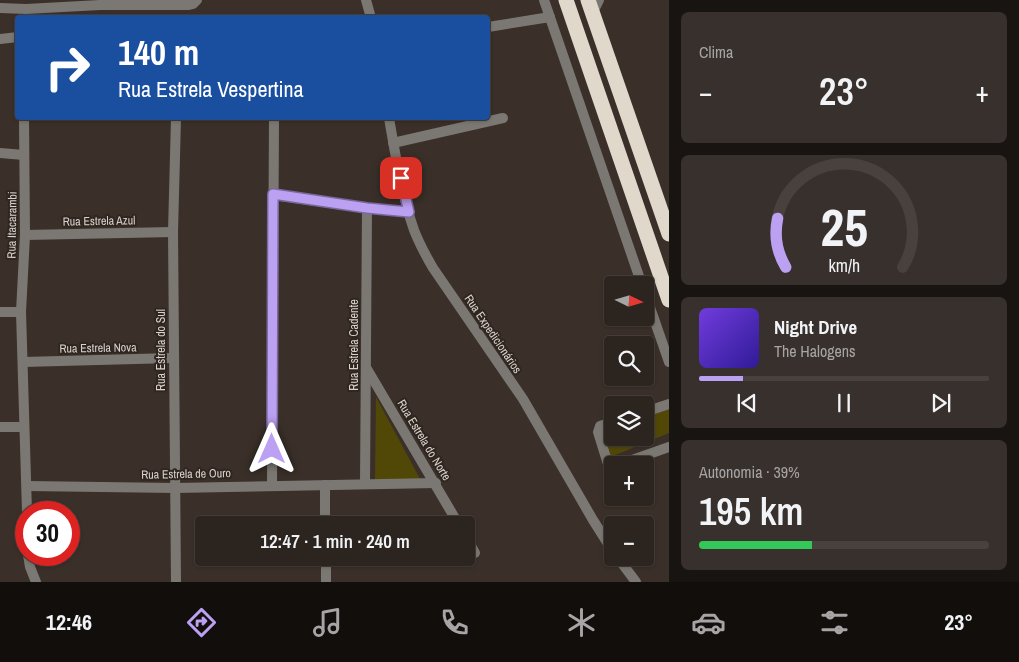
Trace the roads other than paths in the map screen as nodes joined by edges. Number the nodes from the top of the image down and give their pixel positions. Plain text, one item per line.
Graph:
1 (197, 0) edge
2 (366, 0) edge
3 (544, 0) edge
4 (566, 0) edge
5 (599, 0) edge
6 (100, 3) edge
7 (590, 7) edge
8 (0, 8) edge
9 (26, 13) edge
10 (370, 15) edge
11 (550, 17) junction
12 (490, 27) edge
13 (15, 38) edge
14 (0, 40) edge
15 (503, 118) dead end
16 (24, 120) edge
17 (176, 120) edge
18 (274, 120) edge
19 (389, 120) edge
20 (393, 143) junction
21 (0, 153) edge
22 (24, 155) junction
23 (273, 194) junction
24 (367, 208) junction
25 (409, 212) junction
26 (173, 232) junction
27 (669, 234) edge
28 (25, 235) junction
29 (639, 276) edge
30 (669, 300) edge
31 (0, 312) edge
32 (21, 312) junction
33 (654, 319) edge
34 (173, 358) junction
35 (23, 362) junction
36 (669, 362) edge
37 (367, 368) junction
38 (669, 404) edge
39 (654, 409) edge
40 (604, 425) edge
41 (0, 426) edge
42 (24, 427) junction
43 (669, 447) edge
44 (608, 456) edge
45 (646, 456) edge
46 (365, 483) junction
47 (436, 483) junction
48 (272, 485) junction
49 (325, 485) junction
50 (27, 486) junction
51 (175, 488) junction
52 (27, 501) edge
53 (325, 516) edge
54 (454, 516) edge
55 (604, 537) edge
56 (30, 566) edge
57 (326, 566) edge
58 (624, 566) edge
59 (36, 582) edge
60 (176, 582) edge
61 (326, 582) edge
62 (636, 582) edge

1 - 6 street
2 - 10 street
3 - 11 street
4 - 30 highway
5 - 7 street
6 - 9 street
7 - 27 highway
8 - 9 street
11 - 12 street
11 - 29 street
13 - 14 street
15 - 20 street
16 - 22 street, Rua Itacarambi
17 - 26 street, Rua Estrela do Sul
18 - 23 street
19 - 20 street, Rua Expedicionários
20 - 25 street, Rua Expedicionários
21 - 22 street
22 - 28 street, Rua Itacarambi
23 - 24 street
23 - 48 street
24 - 25 street
24 - 37 street, Rua Estrela Cadente
25 - 55 street, Rua Expedicionários
26 - 28 street, Rua Estrela Azul
26 - 34 street, Rua Estrela do Sul
28 - 32 street, Rua Itacarambi
31 - 32 street
32 - 35 street, Rua Itacarambi
33 - 36 street
34 - 35 street, Rua Estrela Nova
34 - 51 street, Rua Estrela do Sul
35 - 42 street, Rua Itacarambi
37 - 46 street, Rua Estrela Cadente
37 - 47 street, Rua Estrela do Norte
38 - 39 street
40 - 44 street
41 - 42 street
42 - 50 street, Rua Itacarambi
43 - 45 street
46 - 47 street, Rua Estrela de Ouro
46 - 49 street, Rua Estrela de Ouro
47 - 54 street, Rua Estrela do Norte
48 - 49 street, Rua Estrela de Ouro
48 - 51 street, Rua Estrela de Ouro
49 - 53 street
50 - 51 street, Rua Estrela de Ouro
50 - 52 street, Rua Itacarambi
51 - 60 street, Rua Estrela do Sul
56 - 59 street
57 - 61 street
58 - 62 street

